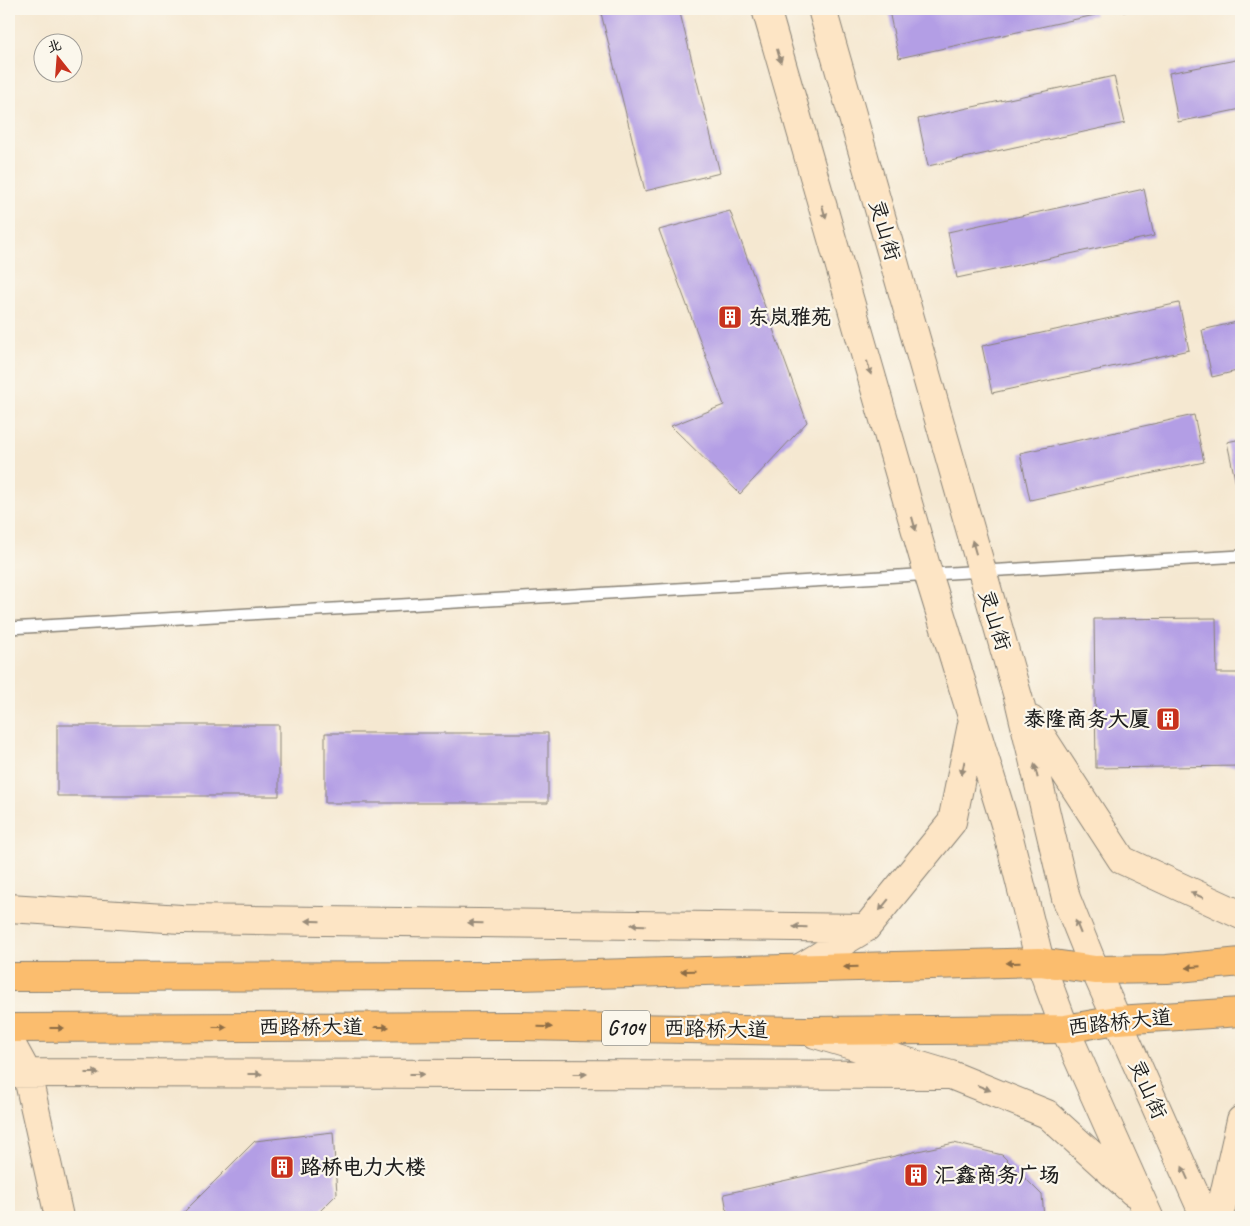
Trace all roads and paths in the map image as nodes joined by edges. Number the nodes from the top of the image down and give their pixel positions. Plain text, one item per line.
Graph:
1 (766, 9) edge
2 (822, 9) edge
3 (1241, 556) edge
4 (928, 573) junction
5 (982, 573) junction
6 (9, 628) edge
7 (1020, 704) junction
8 (973, 720) junction
9 (9, 908) edge
10 (1241, 915) edge
11 (866, 928) junction
12 (1040, 962) junction
13 (1241, 962) edge
14 (800, 968) junction
15 (1095, 970) junction
16 (9, 977) edge
17 (1241, 1012) edge
18 (1117, 1020) junction
19 (9, 1028) edge
20 (1065, 1029) junction
21 (804, 1031) junction
22 (9, 1040) edge
23 (18, 1073) edge
24 (951, 1075) junction
25 (1241, 1120) edge
26 (1144, 1208) edge
27 (59, 1217) edge
28 (1205, 1217) edge
29 (1219, 1217) edge

1 -> 4 main road
5 -> 2 main road, 灵山街
3 - 5 lane
4 - 5 lane
4 - 6 lane
4 - 8 main road
5 - 7 main road, 灵山街
10 -> 7 main road
15 -> 7 main road, 灵山街
8 -> 11 main road
8 - 12 main road
11 -> 9 main road
11 - 14 main road
12 -> 14 main road
12 - 15 main road
12 - 20 main road
13 -> 15 main road
14 -> 16 main road
15 - 18 main road, 灵山街
17 - 18 main road, 西路桥大道 / G104
18 - 20 main road, 西路桥大道 / G104
28 -> 18 main road, 灵山街
19 -> 21 main road, 西路桥大道 / G104
20 - 21 main road, 西路桥大道 / G104
20 - 26 main road
21 - 24 main road
22 - 23 main road
23 -> 24 main road
23 - 27 main road
24 -> 26 main road
25 - 29 main road

